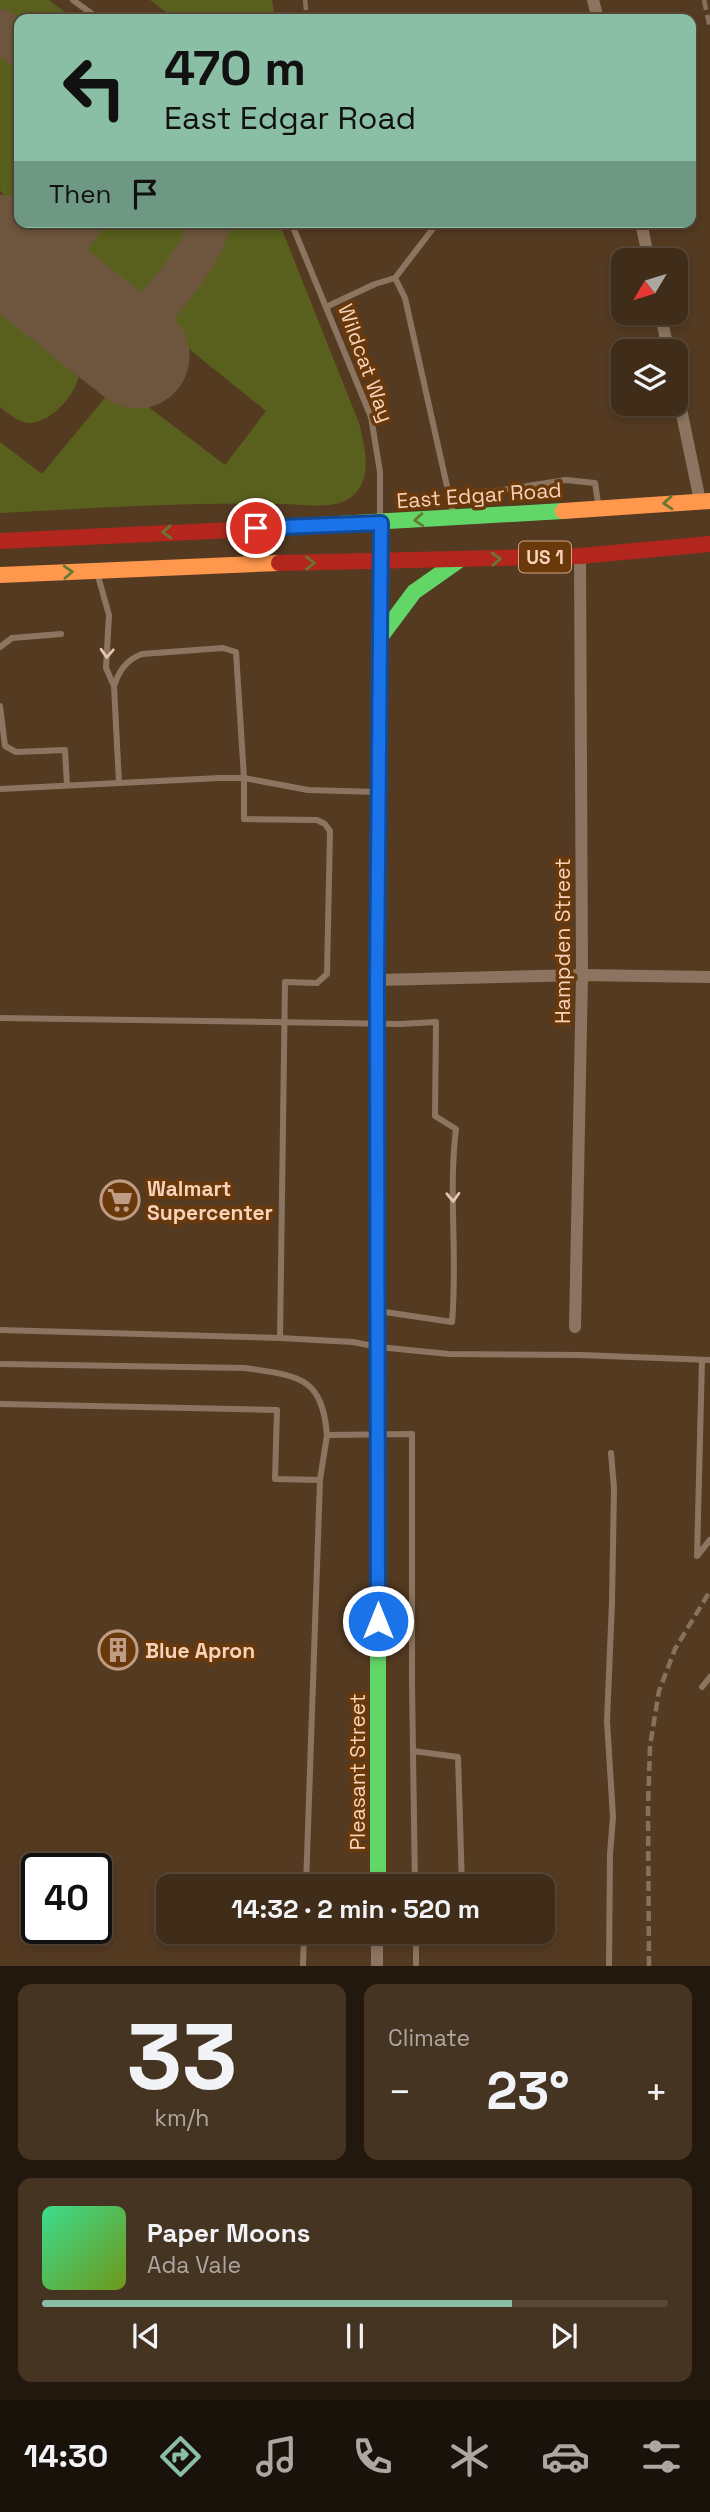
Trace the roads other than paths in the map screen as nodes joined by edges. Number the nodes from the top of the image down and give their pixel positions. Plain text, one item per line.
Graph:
1 (73, 0) edge
2 (92, 14) edge
3 (293, 228) edge
4 (433, 228) edge
5 (642, 228) edge
6 (646, 248) edge
7 (395, 278) junction
8 (326, 307) junction
9 (684, 416) edge
10 (450, 494) junction
11 (705, 501) edge
12 (599, 508) junction
13 (454, 518) junction
14 (381, 523) junction
15 (0, 541) edge
16 (710, 544) edge
17 (580, 556) junction
18 (459, 561) junction
19 (379, 562) junction
20 (96, 571) junction
21 (0, 575) edge
22 (61, 634) dead end
23 (379, 639) junction
24 (0, 648) edge
25 (114, 686) junction
26 (0, 706) edge
27 (244, 778) junction
28 (119, 783) junction
29 (67, 785) junction
30 (0, 789) edge
31 (378, 792) junction
32 (582, 975) junction
33 (710, 977) edge
34 (377, 980) junction
35 (0, 1018) edge
36 (283, 1021) junction
37 (377, 1023) junction
38 (378, 1311) junction
39 (575, 1326) dead end
40 (0, 1330) edge
41 (280, 1338) junction
42 (378, 1347) junction
43 (706, 1360) edge
44 (0, 1364) edge
45 (0, 1404) edge
46 (327, 1435) junction
47 (378, 1435) junction
48 (611, 1453) dead end
49 (320, 1480) junction
50 (710, 1540) edge
51 (710, 1677) edge
52 (702, 1687) dead end
53 (413, 1751) junction
54 (306, 1874) edge
55 (377, 1874) edge
56 (415, 1874) edge
57 (462, 1874) edge
58 (304, 1944) edge
59 (377, 1944) edge
60 (416, 1944) edge
61 (303, 1966) edge
62 (377, 1966) edge
63 (416, 1966) edge
64 (609, 1966) edge

1 - 2 lane
3 - 8 lane, Wildcat Way
4 - 7 lane
5 - 6 street
7 - 8 lane
7 - 10 lane
8 - 14 lane, Wildcat Way
9 - 11 street
10 - 12 lane
10 - 13 lane
11 -> 12 main road, East Edgar Road / US 1
12 - 13 main road, East Edgar Road / US 1
13 -> 14 main road, East Edgar Road / US 1
14 -> 15 main road, East Edgar Road / US 1
14 - 19 main road, Pleasant Street
16 - 17 main road, US 1
18 -> 17 main road, US 1
17 - 32 street, Hampden Street
18 - 19 main road, US 1
18 - 23 main road
20 -> 19 main road, US 1
19 - 23 main road, Pleasant Street
21 -> 20 main road, US 1
20 -> 25 lane
22 - 24 lane
23 - 31 main road, Pleasant Street
25 - 27 lane
25 - 28 lane
26 - 29 lane
27 - 28 lane
27 - 31 lane
27 - 36 lane
28 - 29 lane
29 - 30 lane
31 - 34 main road, Pleasant Street
32 - 33 street
32 - 34 street
32 - 39 street, Hampden Street
34 - 37 main road, Pleasant Street
35 - 36 lane
36 - 37 lane
36 - 41 lane
37 - 38 main road, Pleasant Street
37 -> 38 lane
38 - 42 main road, Pleasant Street
40 - 41 lane
41 - 42 lane
42 - 43 lane
42 - 47 main road, Pleasant Street
43 - 50 lane
44 - 46 lane
45 - 49 lane
46 - 47 lane
46 - 49 lane
47 - 53 lane
47 - 55 main road, Pleasant Street
48 - 64 lane
49 - 54 lane
51 - 52 lane
53 - 56 lane
53 - 57 lane
58 - 61 lane
59 - 62 street
60 - 63 lane

